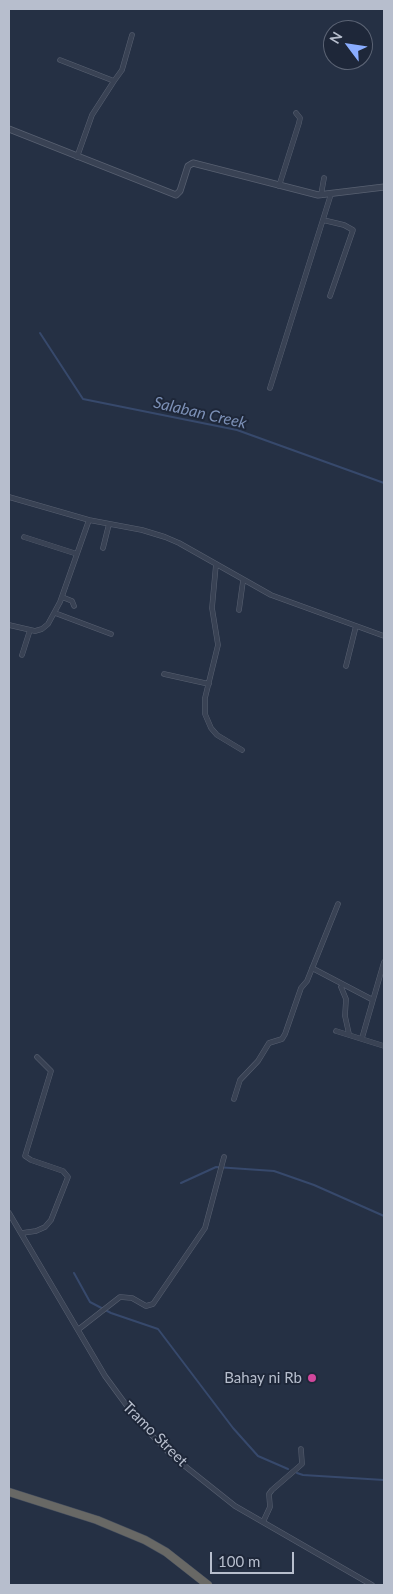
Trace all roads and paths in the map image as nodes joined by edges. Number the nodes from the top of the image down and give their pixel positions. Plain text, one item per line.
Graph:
1 (132, 36) dead end
2 (60, 60) dead end
3 (114, 81) junction
4 (296, 113) dead end
5 (9, 129) edge
6 (77, 157) junction
7 (324, 178) dead end
8 (279, 186) junction
9 (384, 187) edge
10 (331, 194) junction
11 (321, 195) junction
12 (323, 220) junction
13 (330, 296) dead end
14 (270, 388) dead end
15 (9, 497) edge
16 (89, 520) junction
17 (109, 524) junction
18 (24, 537) dead end
19 (103, 548) dead end
20 (78, 554) junction
21 (216, 564) junction
22 (243, 580) junction
23 (62, 597) junction
24 (74, 606) dead end
25 (239, 610) dead end
26 (54, 614) junction
27 (9, 625) edge
28 (356, 626) junction
29 (30, 630) junction
30 (111, 634) dead end
31 (384, 636) edge
32 (22, 655) dead end
33 (346, 666) dead end
34 (164, 674) dead end
35 (209, 684) junction
36 (242, 750) dead end
37 (338, 904) dead end
38 (384, 962) edge
39 (312, 968) junction
40 (341, 987) dead end
41 (372, 1000) junction
42 (336, 1031) dead end
43 (349, 1034) junction
44 (362, 1038) junction
45 (384, 1046) edge
46 (36, 1057) dead end
47 (234, 1099) dead end
48 (224, 1157) dead end
49 (9, 1213) edge
50 (22, 1233) junction
51 (79, 1329) junction
52 (300, 1449) dead end
53 (9, 1492) edge
54 (263, 1522) junction
55 (208, 1585) edge
56 (372, 1585) edge

1 - 3 street
2 - 3 street
3 - 6 street
4 - 8 street
5 - 6 street
6 - 8 street
7 - 11 street
8 - 11 street
9 - 10 street
10 - 11 street
10 - 12 street
12 - 13 street
12 - 14 street
15 - 16 street
16 - 17 street
16 - 20 street
17 - 19 street
17 - 21 street
18 - 20 street
20 - 23 street
21 - 22 street
21 - 35 street
22 - 25 street
22 - 28 street
23 - 24 street
23 - 26 street
26 - 29 street
26 - 30 street
27 - 29 street
28 - 31 street
28 - 33 street
29 - 32 street
34 - 35 street
35 - 36 street
37 - 39 street
38 - 41 street
39 - 41 street
39 - 47 street
40 - 43 street
41 - 44 street
42 - 43 street
43 - 44 street
44 - 45 street
46 - 50 street
48 - 51 street
49 - 50 street, Tramo Street
50 - 51 street, Tramo Street
51 - 54 street, Tramo Street
52 - 54 street
53 - 55 highway
54 - 56 street, Tramo Street

